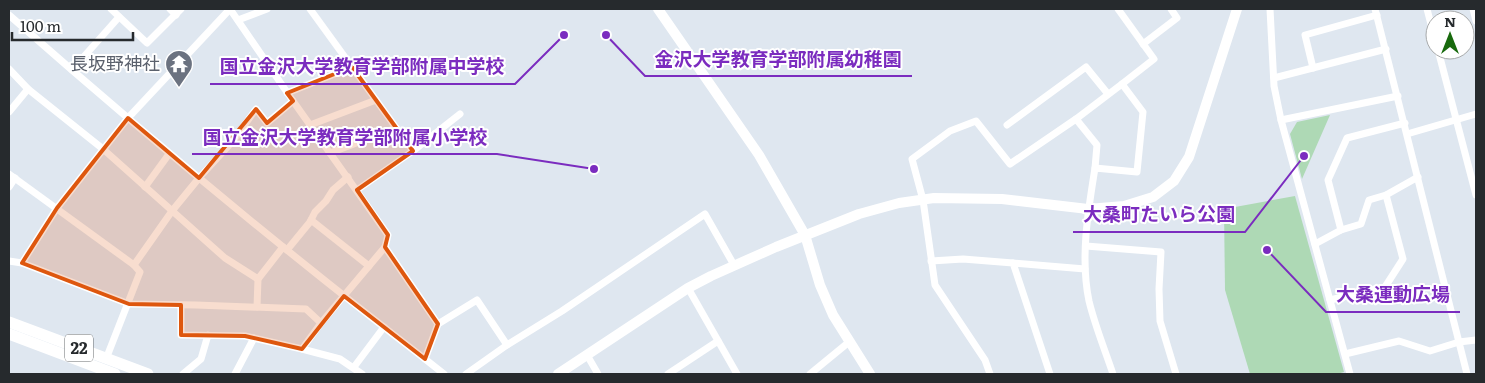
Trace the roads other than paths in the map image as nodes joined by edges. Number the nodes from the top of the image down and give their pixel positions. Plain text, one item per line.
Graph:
1 (111, 9) edge
2 (170, 9) edge
3 (230, 9) edge
4 (267, 9) edge
5 (310, 9) edge
6 (658, 9) edge
7 (1118, 9) edge
8 (1171, 9) edge
9 (1237, 9) edge
10 (1270, 9) edge
11 (1473, 9) edge
12 (178, 12) edge
13 (1376, 12) edge
14 (9, 15) edge
15 (119, 17) junction
16 (238, 20) junction
17 (1476, 21) edge
18 (1143, 44) junction
19 (1386, 49) junction
20 (1441, 60) edge
21 (352, 67) junction
22 (1313, 68) junction
23 (9, 70) edge
24 (72, 70) junction
25 (1274, 78) junction
26 (1122, 84) junction
27 (28, 89) junction
28 (287, 93) junction
29 (1108, 94) junction
30 (1398, 96) junction
31 (376, 100) junction
32 (293, 102) junction
33 (9, 112) edge
34 (460, 114) dead end
35 (1476, 114) edge
36 (128, 118) junction
37 (1076, 119) junction
38 (1281, 120) junction
39 (1456, 120) junction
40 (1405, 123) junction
41 (310, 124) junction
42 (1006, 125) dead end
43 (396, 128) junction
44 (1407, 134) junction
45 (103, 149) junction
46 (412, 151) junction
47 (330, 153) junction
48 (170, 154) junction
49 (1095, 168) junction
50 (12, 176) edge
51 (348, 177) junction
52 (199, 178) junction
53 (1418, 178) junction
54 (9, 187) edge
55 (145, 187) junction
56 (357, 190) junction
57 (1386, 195) junction
58 (1476, 195) edge
59 (923, 200) junction
60 (57, 208) junction
61 (1088, 209) junction
62 (172, 211) junction
63 (311, 220) junction
64 (1341, 230) junction
65 (805, 236) junction
66 (1315, 244) junction
67 (1086, 246) junction
68 (385, 247) junction
69 (285, 248) junction
70 (9, 261) edge
71 (931, 261) junction
72 (22, 263) junction
73 (1013, 263) junction
74 (134, 265) junction
75 (734, 265) junction
76 (369, 266) junction
77 (1085, 269) junction
78 (258, 279) junction
79 (688, 288) junction
80 (344, 296) junction
81 (1330, 300) junction
82 (129, 304) junction
83 (181, 305) junction
84 (257, 307) junction
85 (9, 322) edge
86 (321, 323) junction
87 (438, 324) junction
88 (384, 327) junction
89 (9, 334) edge
90 (208, 335) junction
91 (254, 338) junction
92 (1476, 340) edge
93 (718, 341) junction
94 (849, 342) junction
95 (1459, 342) junction
96 (507, 345) junction
97 (302, 349) junction
98 (1345, 354) junction
99 (588, 355) junction
100 (106, 358) junction
101 (425, 359) junction
102 (354, 367) junction
103 (115, 374) edge
104 (148, 374) edge
105 (183, 374) edge
106 (235, 374) edge
107 (362, 374) edge
108 (444, 374) edge
109 (466, 374) edge
110 (558, 374) edge
111 (598, 374) edge
112 (668, 374) edge
113 (737, 374) edge
114 (810, 374) edge
115 (870, 374) edge
116 (990, 374) edge
117 (1050, 374) edge
118 (1113, 374) edge
119 (1176, 374) edge
120 (1350, 374) edge
121 (1467, 374) edge

1 - 15 street
2 - 12 street
3 - 16 street
3 - 36 street
4 - 16 street
5 - 21 street
6 - 65 street
7 - 18 street
8 - 18 street
9 - 61 street
10 - 25 street
11 - 17 street
12 - 15 street
13 - 19 street
13 - 22 street
14 - 24 street
15 - 24 street
16 - 28 street
18 - 26 street
19 - 22 street
19 - 30 street
20 - 39 street
21 - 28 street
21 - 31 street
22 - 25 street
23 - 27 street
24 - 36 street
25 - 38 street
26 - 29 street
26 - 49 street
27 - 33 street
27 - 45 street
28 - 32 street
29 - 37 street
29 - 42 street
30 - 38 street
30 - 40 street
31 - 41 street
31 - 43 street
32 - 41 street
32 - 52 street
34 - 46 street
35 - 39 street
36 - 45 street
36 - 48 street
37 - 49 street
37 - 59 street
38 - 66 street
39 - 44 street
39 - 58 street
40 - 44 street
40 - 64 street
41 - 47 street
43 - 46 street
43 - 47 street
44 - 53 street
45 - 55 street
45 - 60 street
46 - 56 street
47 - 51 street
48 - 52 street
48 - 55 street
49 - 61 street
50 - 54 street
50 - 60 street
51 - 56 street
51 - 63 street
52 - 62 street
52 - 69 street
53 - 57 street
53 - 95 street
55 - 62 street
56 - 68 street
57 - 64 street
57 - 81 street
59 - 61 street
59 - 65 street
59 - 71 street
60 - 72 street
60 - 74 street
61 - 67 street
62 - 74 street
62 - 78 street
63 - 69 street
63 - 76 street
64 - 66 street
65 - 75 street
65 - 94 street
66 - 81 street
67 - 77 street
67 - 119 street
68 - 76 street
68 - 87 street
69 - 78 street
69 - 80 street
70 - 72 street
71 - 73 street
71 - 116 street
72 - 82 street
73 - 77 street
73 - 117 street
74 - 82 street
75 - 79 street
75 - 96 street
76 - 80 street
77 - 118 street
78 - 84 street
79 - 93 street
79 - 99 street
80 - 86 street
80 - 88 street
81 - 98 street
82 - 83 street
82 - 100 street
83 - 84 street
83 - 90 street
84 - 86 street
85 - 100 main road, 22
86 - 97 street
87 - 96 street
87 - 101 street
88 - 101 street
88 - 102 street
89 - 103 main road, 22
90 - 91 street
90 - 105 street
91 - 97 street
91 - 106 street
92 - 95 street
93 - 112 street
93 - 113 street
94 - 114 street
94 - 115 street
95 - 98 street
95 - 121 street
96 - 109 street
97 - 102 street
98 - 120 street
99 - 110 street
99 - 111 street
100 - 104 main road, 22
101 - 108 street
102 - 107 street

